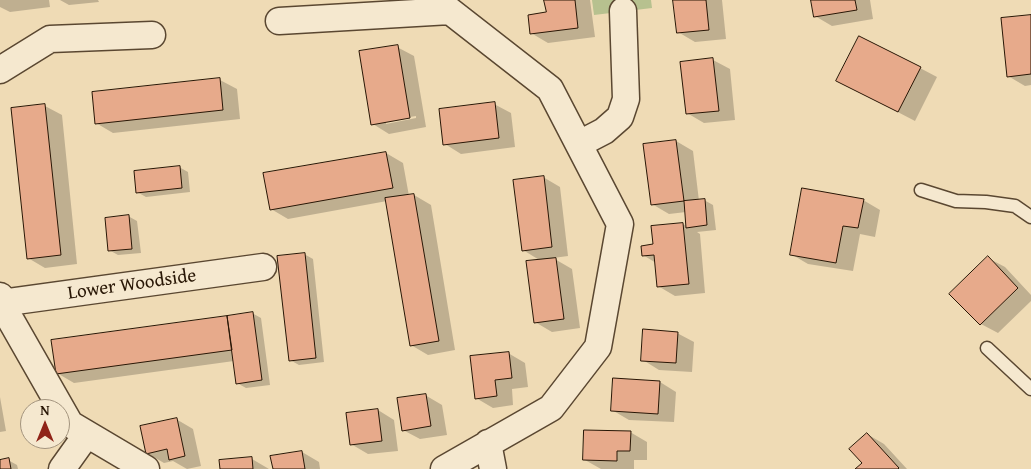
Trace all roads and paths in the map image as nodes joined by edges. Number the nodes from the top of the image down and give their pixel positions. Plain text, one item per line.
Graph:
1 (622, 11) dead end
2 (279, 21) dead end
3 (152, 35) dead end
4 (0, 70) edge
5 (579, 144) junction
6 (920, 190) dead end
7 (1031, 217) edge
8 (263, 267) dead end
9 (0, 300) edge
10 (987, 348) dead end
11 (1031, 389) edge
12 (87, 434) junction
13 (488, 444) junction
14 (62, 469) edge
15 (146, 469) edge
16 (444, 469) edge
17 (493, 469) edge

1 - 5 street
2 - 5 street
3 - 4 street
5 - 13 street
6 - 7 lane
8 - 9 street, Lower Woodside
9 - 12 street, Lower Woodside
10 - 11 lane
12 - 14 street
12 - 15 street, Lower Woodside
13 - 16 street
13 - 17 street

